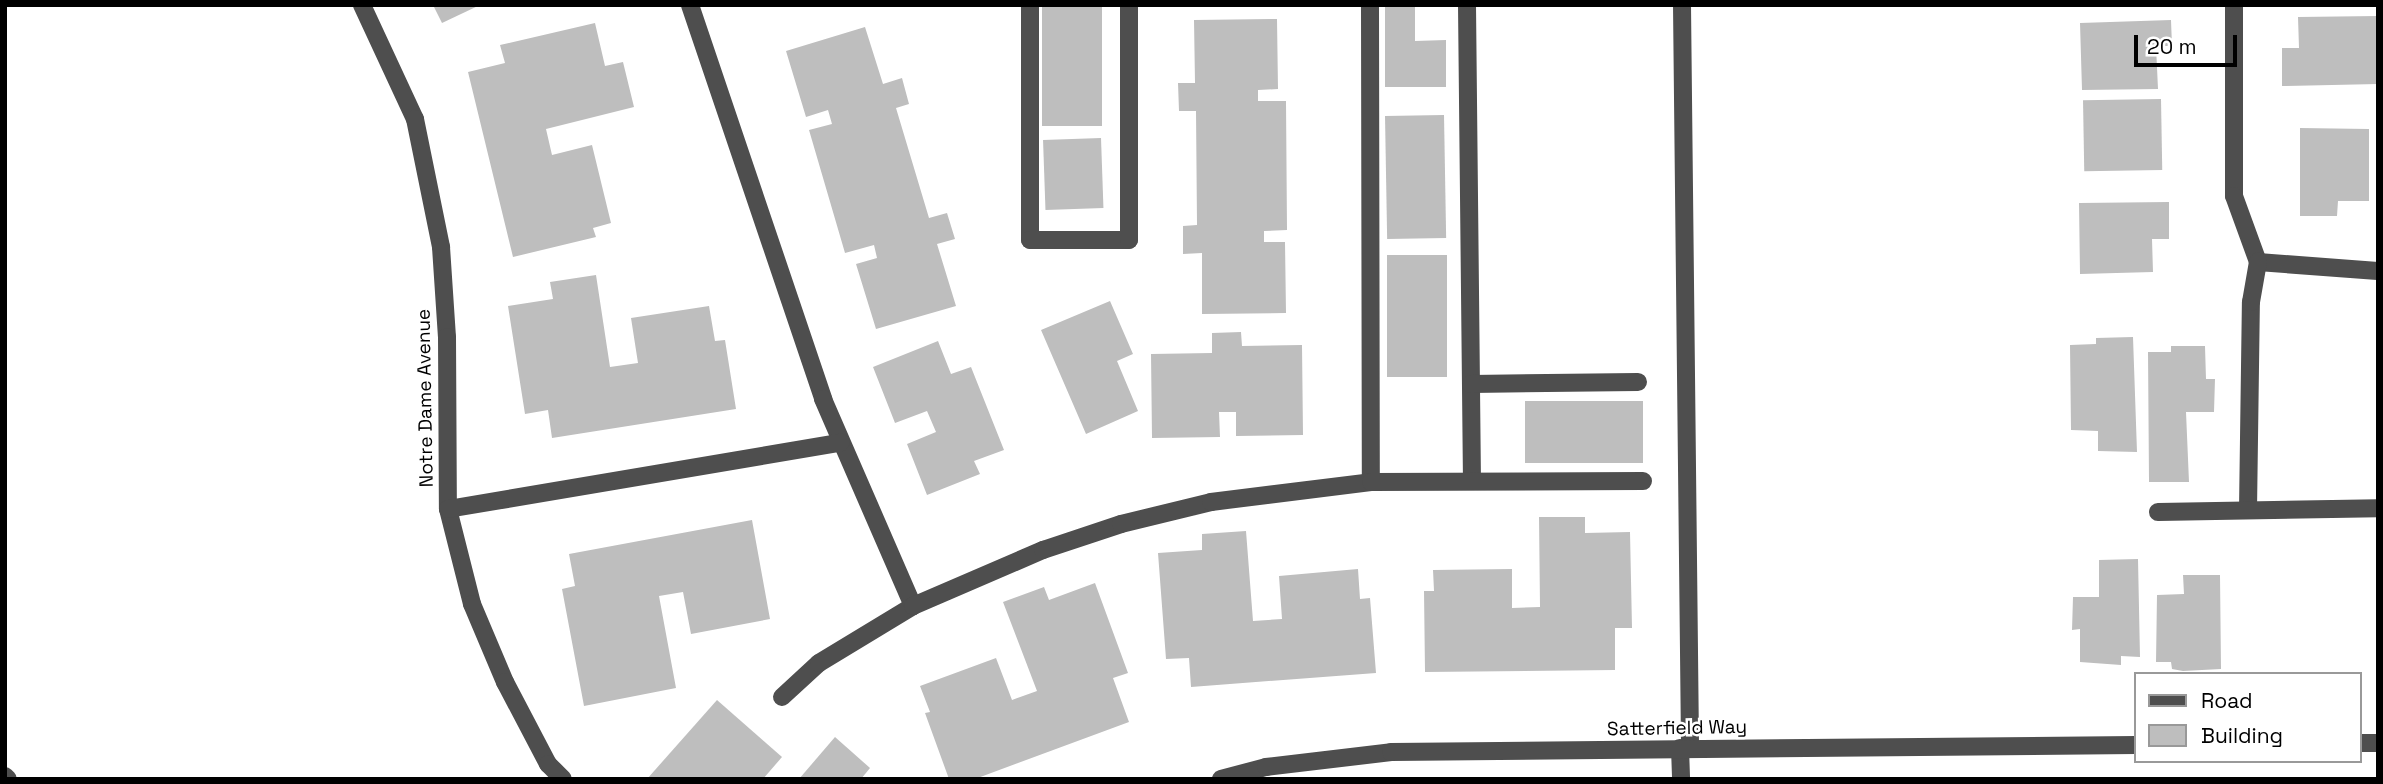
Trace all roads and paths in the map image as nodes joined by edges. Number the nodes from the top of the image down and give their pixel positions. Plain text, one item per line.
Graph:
1 (362, 5) edge
2 (690, 5) edge
3 (1030, 5) edge
4 (1129, 5) edge
5 (1370, 5) edge
6 (1467, 5) edge
7 (1682, 5) edge
8 (2234, 5) edge
9 (2258, 262) junction
10 (2378, 271) edge
11 (1638, 382) dead end
12 (1471, 384) junction
13 (840, 443) junction
14 (1472, 480) junction
15 (1643, 481) dead end
16 (1370, 482) junction
17 (2378, 508) edge
18 (448, 509) junction
19 (2248, 510) junction
20 (2158, 512) dead end
21 (913, 606) junction
22 (782, 697) dead end
23 (2134, 745) edge
24 (1685, 748) junction
25 (563, 779) edge
26 (1221, 779) edge
27 (1681, 779) edge

1 - 18 street, Notre Dame Avenue
2 - 13 street
3 - 4 street
5 - 16 street
6 - 12 street
7 - 24 street
8 - 9 street
9 - 10 street
9 - 19 street
11 - 12 street
12 - 14 street
13 - 18 street
13 - 21 street
14 - 15 street
14 - 16 street
16 - 21 street
17 - 19 street
18 - 25 street, Notre Dame Avenue
19 - 20 street
21 - 22 street
23 - 24 street, Satterfield Way
24 - 26 street, Satterfield Way
24 - 27 street

